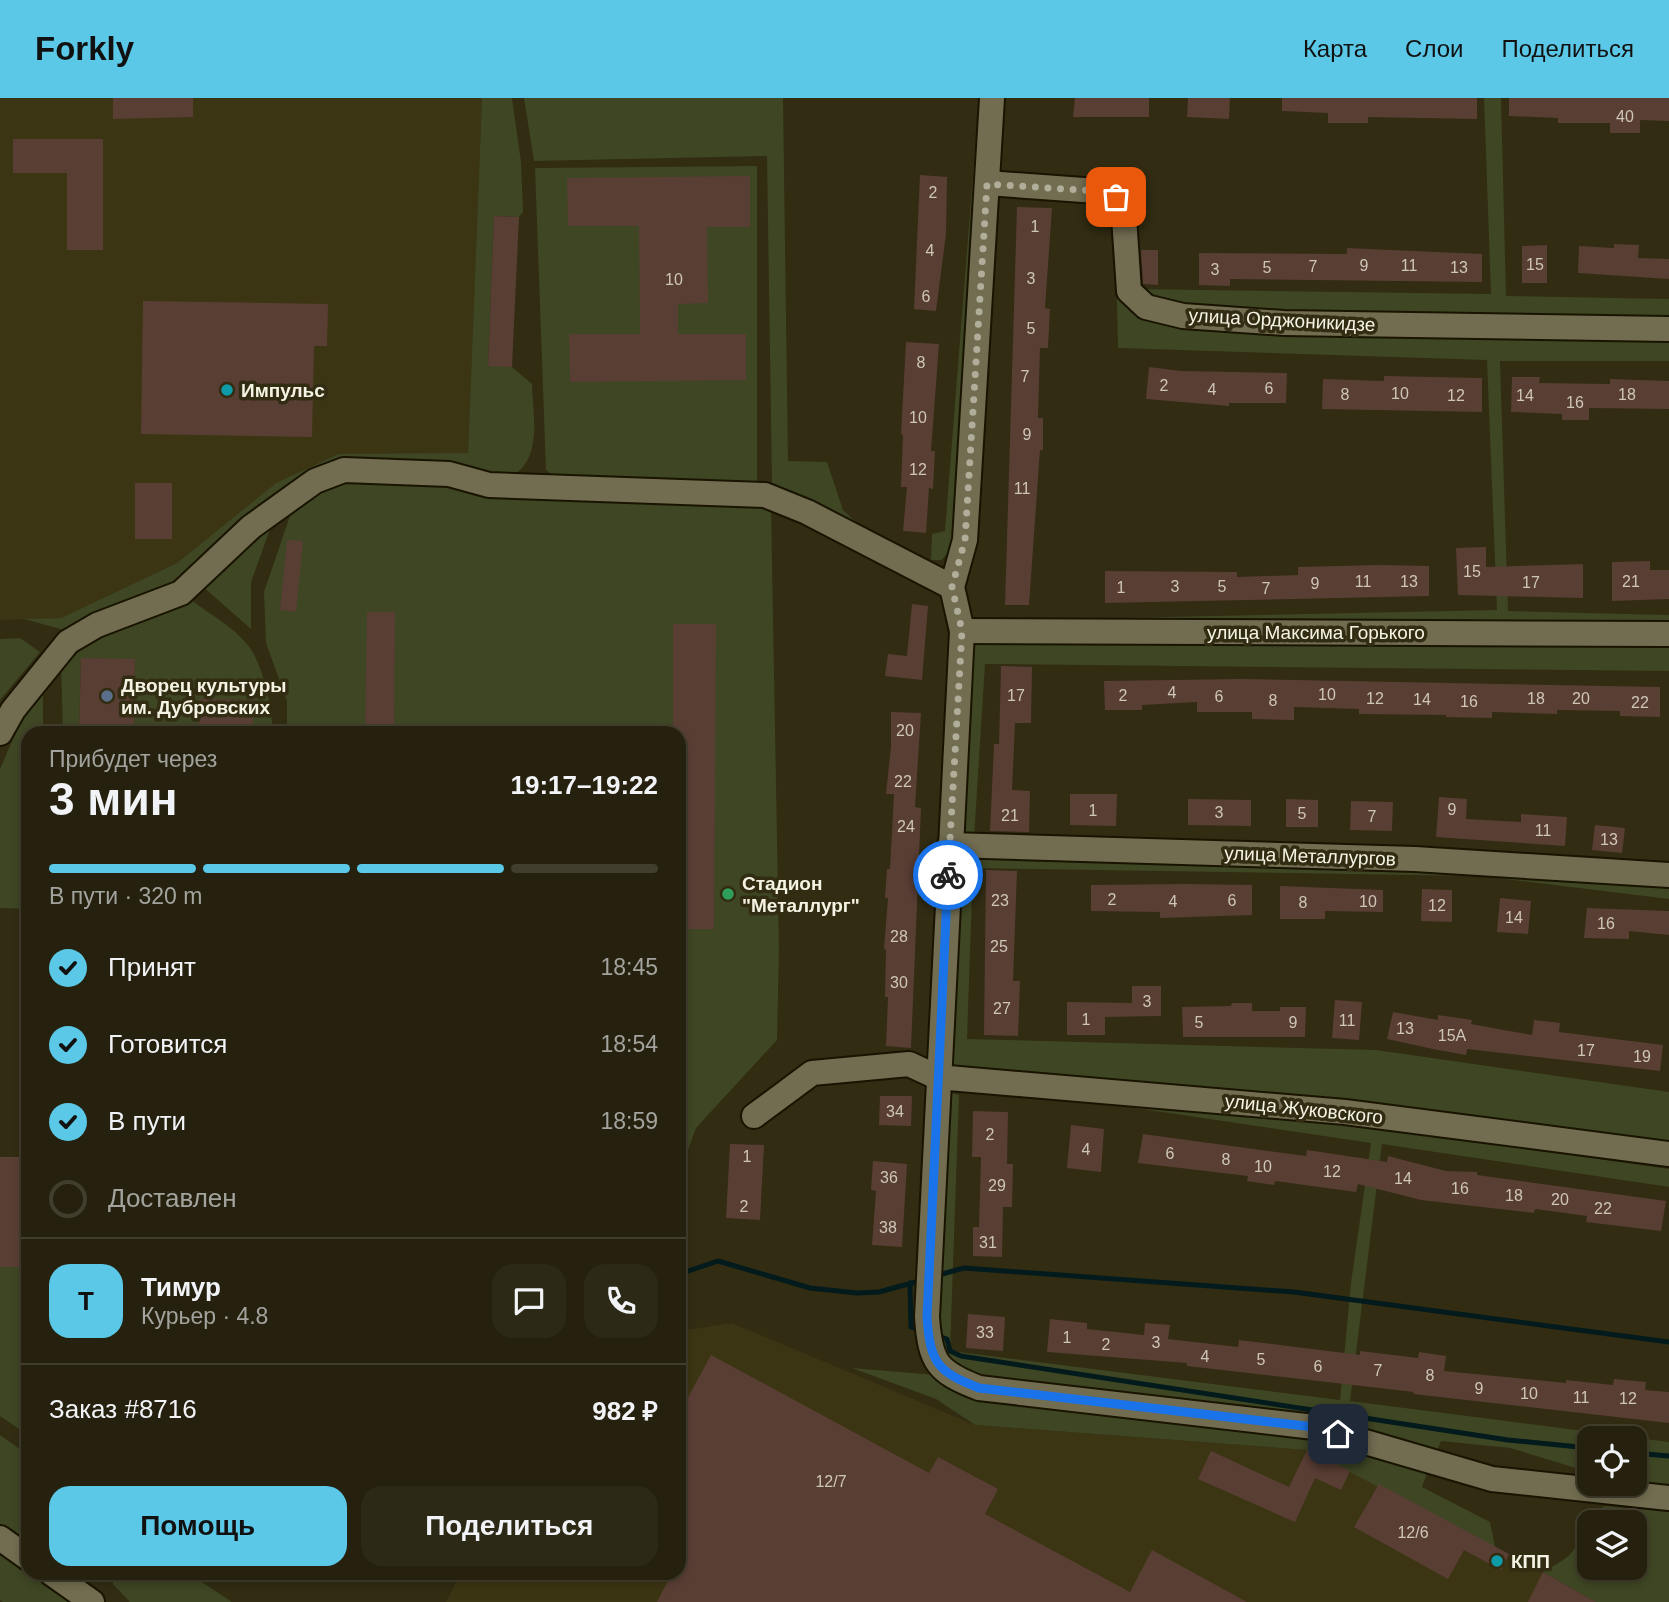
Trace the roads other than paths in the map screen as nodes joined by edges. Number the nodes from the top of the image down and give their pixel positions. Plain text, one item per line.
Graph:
1 (992, 98) edge
2 (987, 184) junction
3 (1669, 329) edge
4 (952, 587) junction
5 (962, 631) junction
6 (1669, 634) edge
7 (0, 733) edge
8 (950, 845) junction
9 (1669, 875) edge
10 (937, 1077) junction
11 (754, 1116) dead end
12 (1669, 1154) edge
13 (1669, 1498) edge
14 (0, 1538) edge
15 (21, 1553) edge
16 (61, 1580) edge
17 (92, 1602) edge

1 - 2 street
2 - 3 street, улица Орджоникидзе
2 - 4 street
4 - 5 street
4 - 7 street
5 - 6 street, улица Максима Горького
5 - 8 street
8 - 9 street, улица Металлургов
8 - 10 street
10 - 11 street, улица Жуковского
10 - 12 street, улица Жуковского
10 - 13 street
14 - 15 street
16 - 17 street

